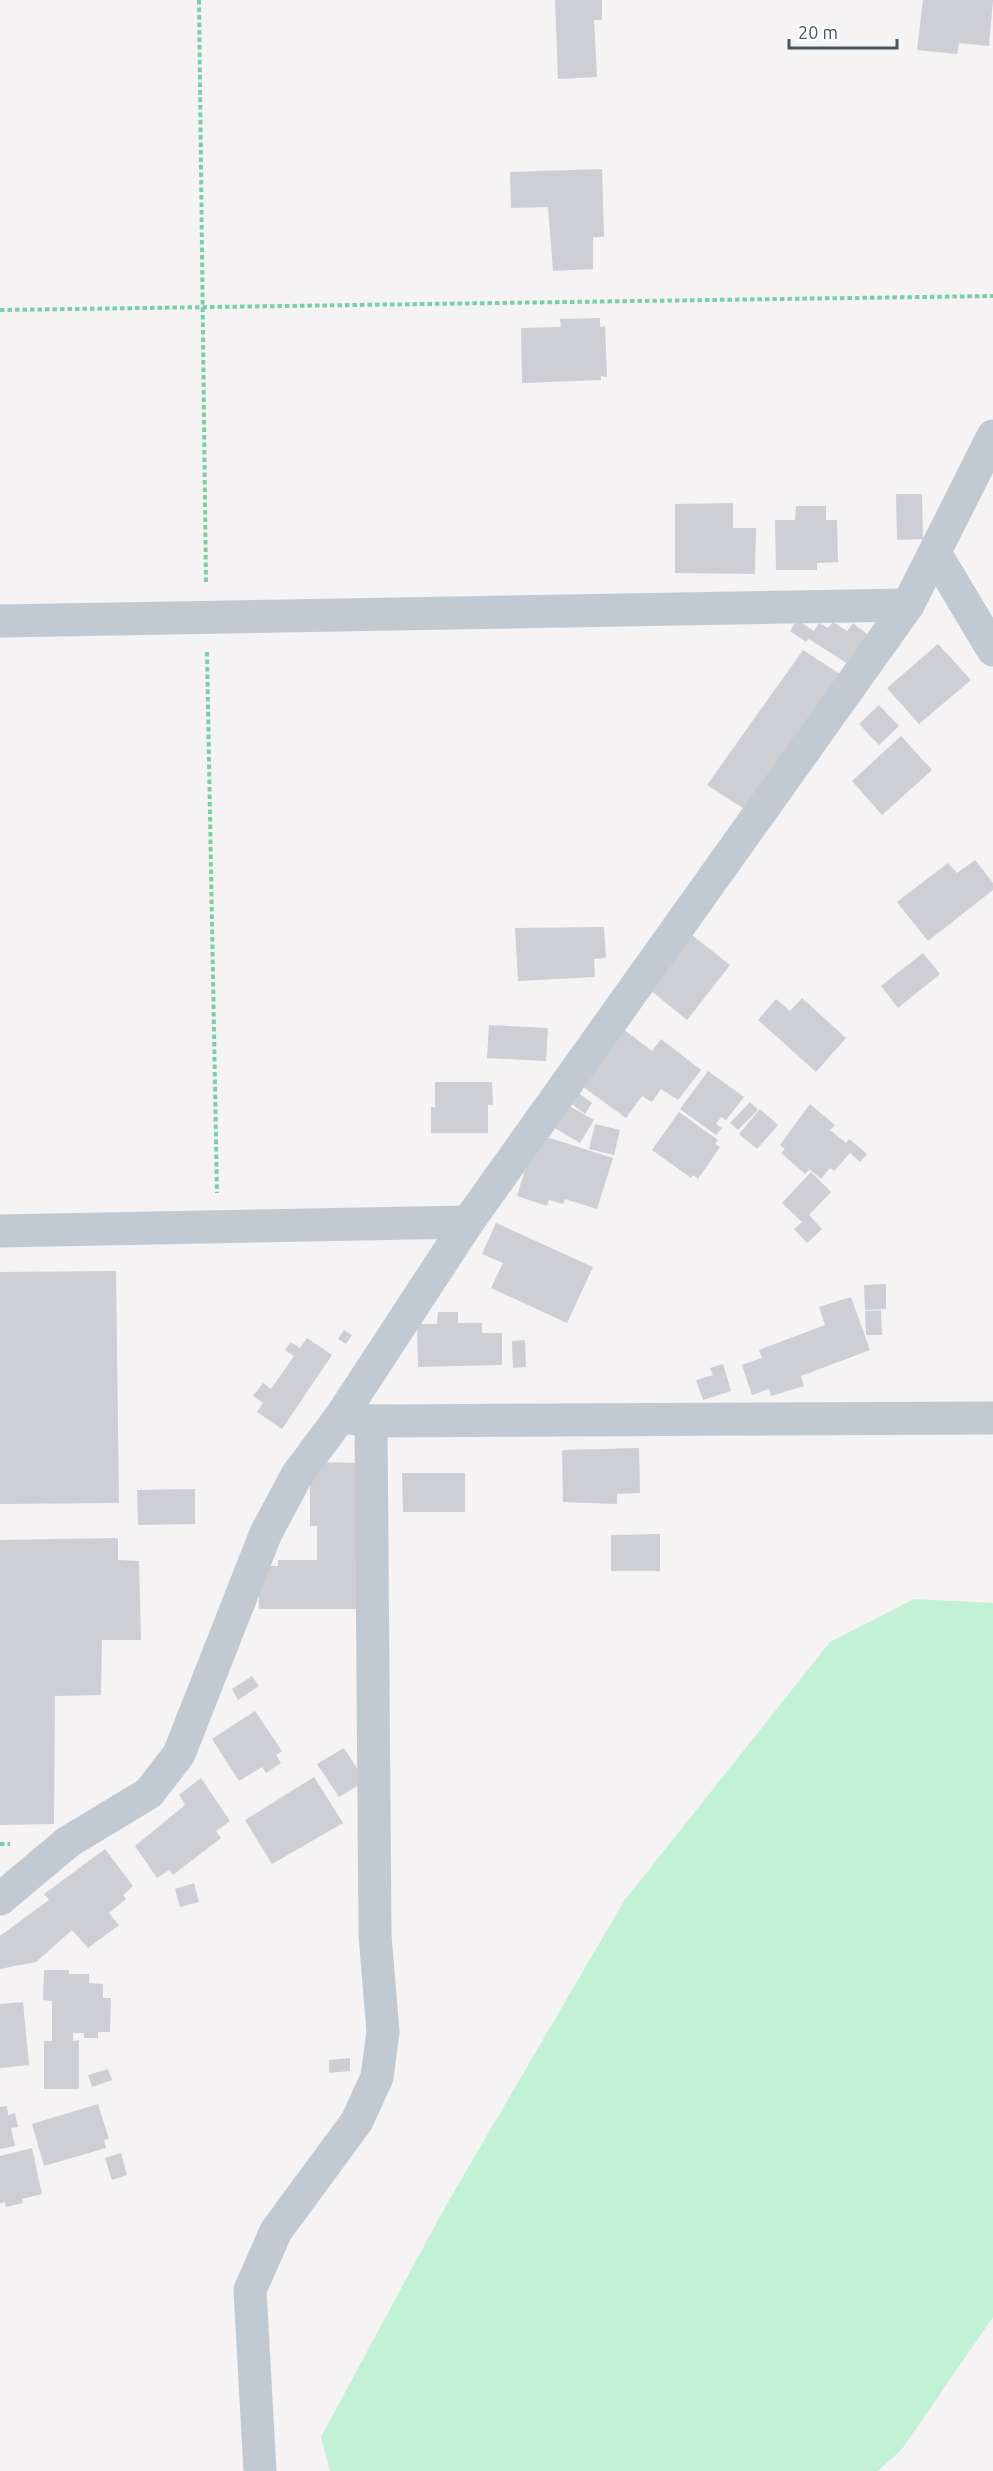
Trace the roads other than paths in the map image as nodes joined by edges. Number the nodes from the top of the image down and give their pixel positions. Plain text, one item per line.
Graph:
1 (993, 436) edge
2 (981, 485) edge
3 (935, 553) junction
4 (908, 605) junction
5 (0, 621) edge
6 (993, 650) edge
7 (468, 1222) junction
8 (0, 1231) edge
9 (993, 1418) edge
10 (356, 1419) junction
11 (0, 1899) edge
12 (260, 2471) edge

1 - 2 street
2 - 3 street
3 - 4 street
3 - 6 street
4 - 5 street
4 - 7 street
7 - 8 street
7 - 10 street
9 - 10 street
10 - 11 street
10 - 12 street

